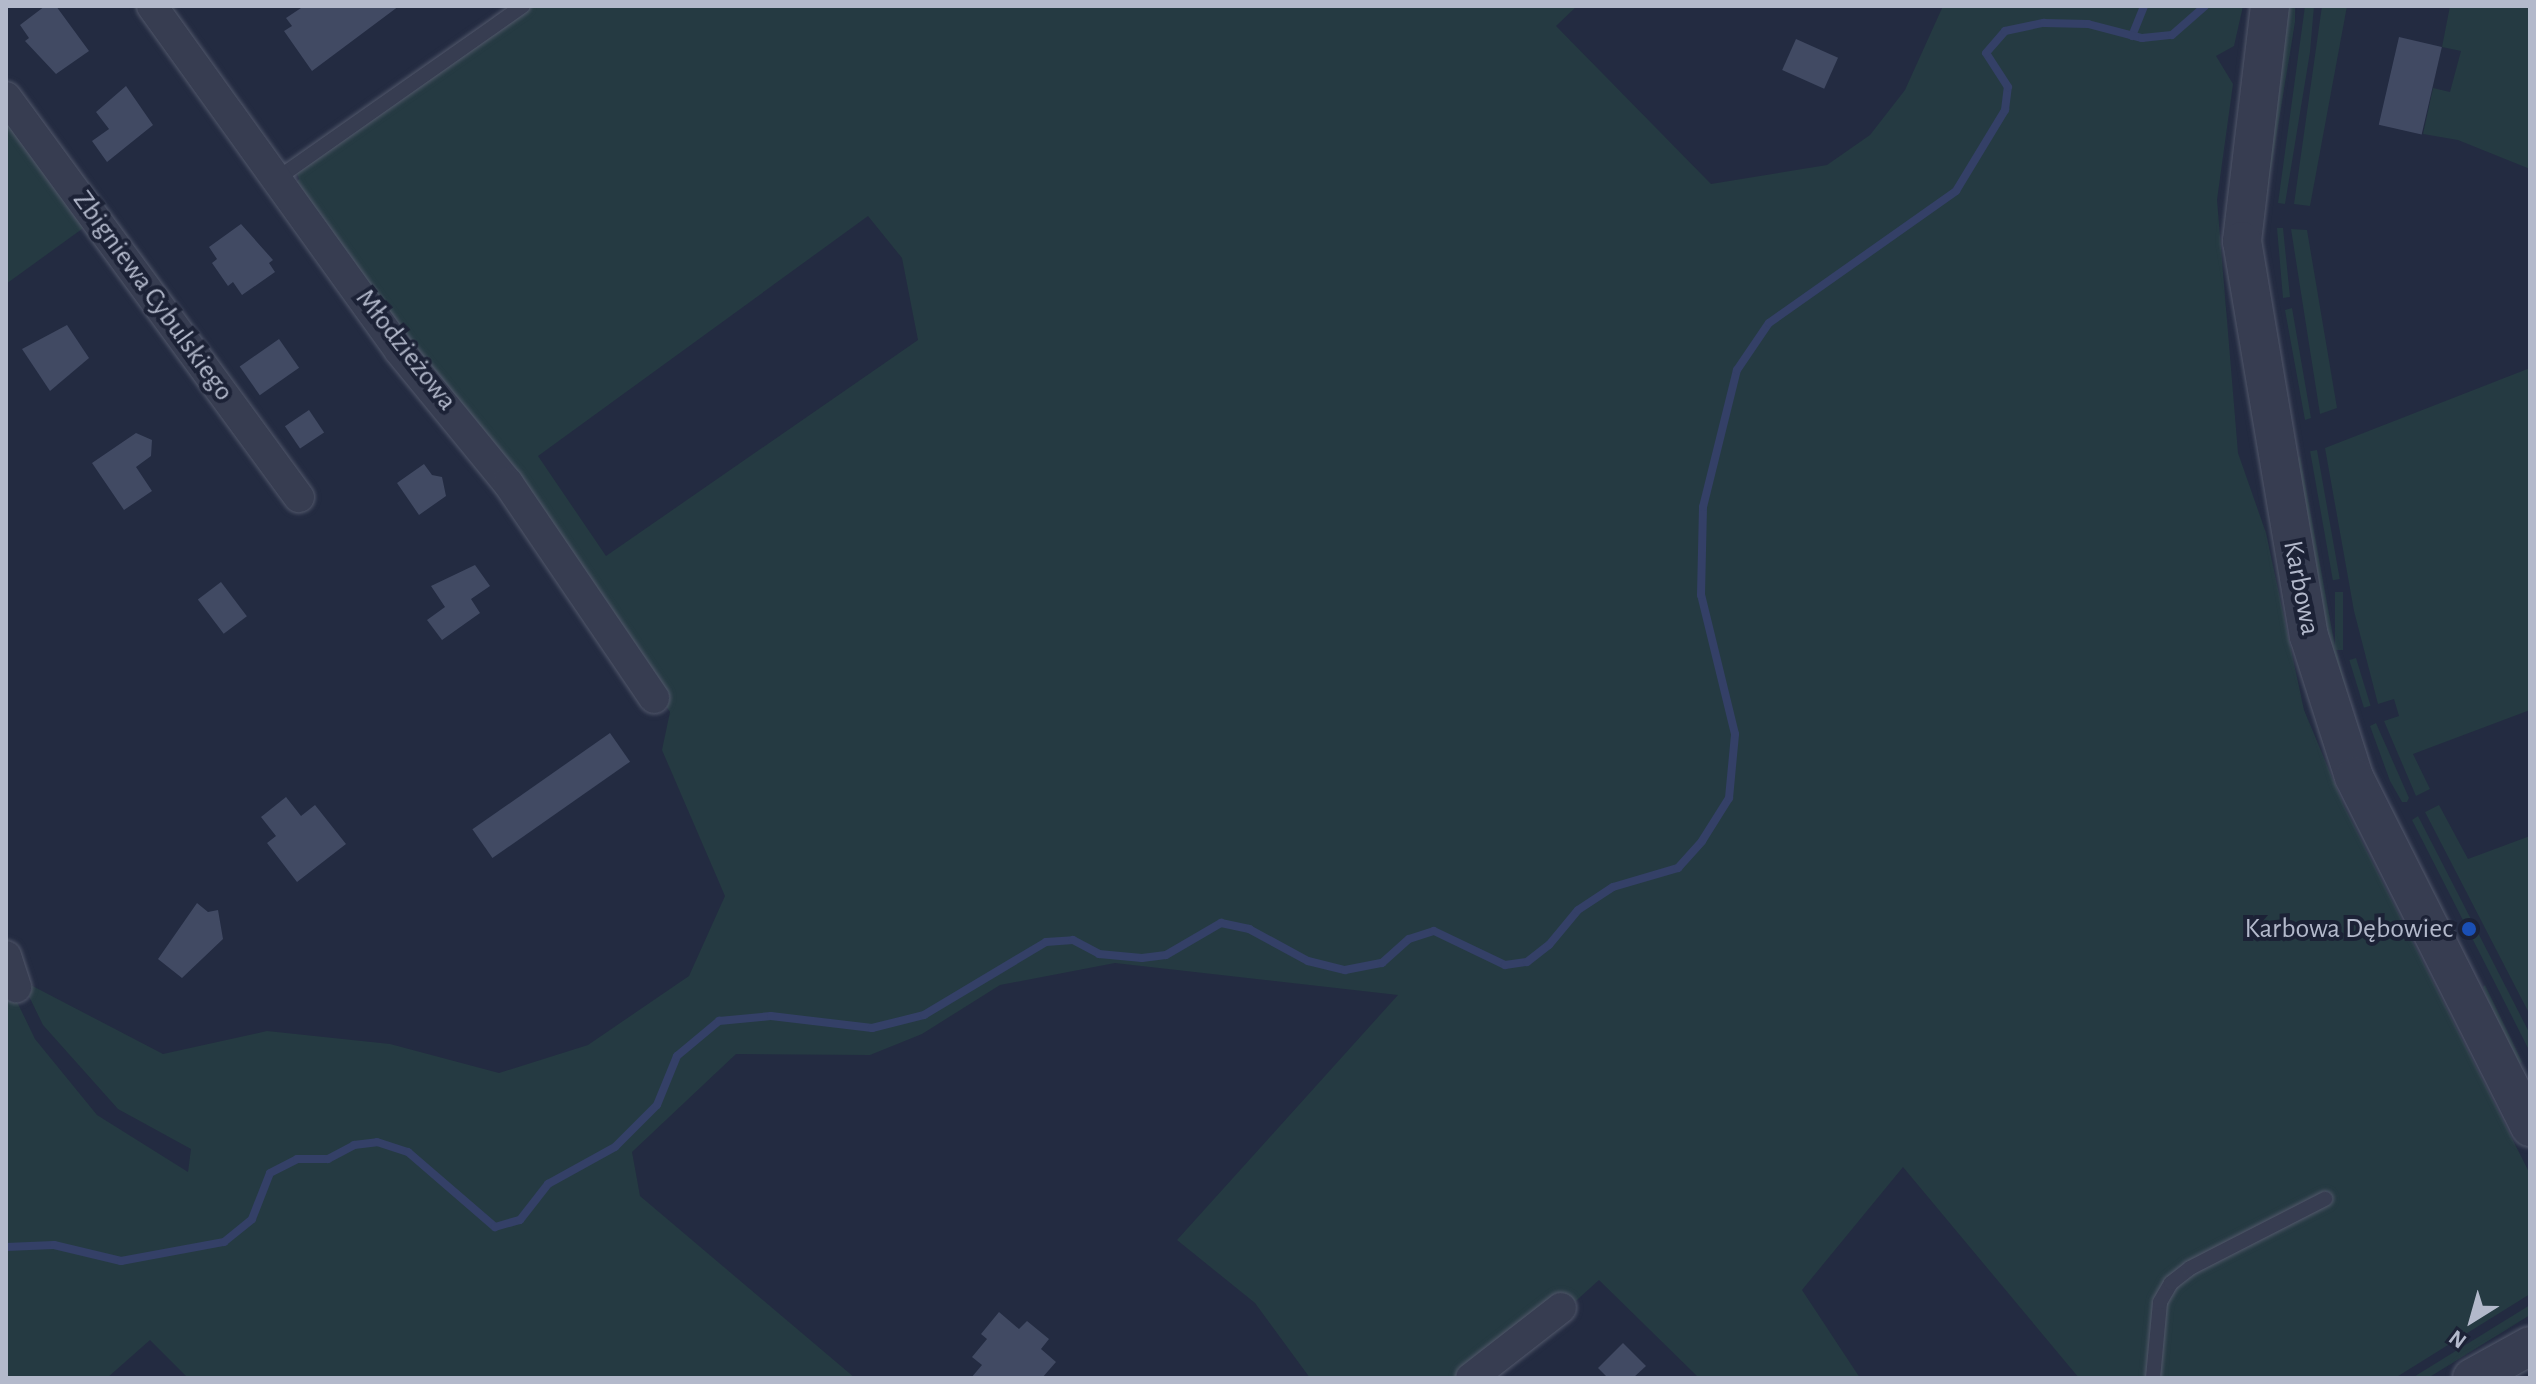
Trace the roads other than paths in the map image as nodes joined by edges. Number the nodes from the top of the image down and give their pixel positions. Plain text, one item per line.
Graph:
1 (152, 6) edge
2 (523, 6) edge
3 (2270, 6) edge
4 (6, 97) edge
5 (278, 178) junction
6 (299, 497) dead end
7 (654, 698) dead end
8 (6, 956) edge
9 (16, 987) dead end
10 (2530, 1127) edge
11 (2325, 1199) dead end
12 (1561, 1308) dead end
13 (2530, 1346) edge
14 (1471, 1378) edge
15 (2153, 1378) edge
16 (2472, 1378) edge

1 - 5 street, Młodzieżowa
2 - 5 lane
3 - 10 street, Karbowa
4 - 6 street, Zbigniewa Cybulskiego
5 - 7 street, Młodzieżowa
8 - 9 street
11 - 15 lane
12 - 14 street
13 - 16 street

